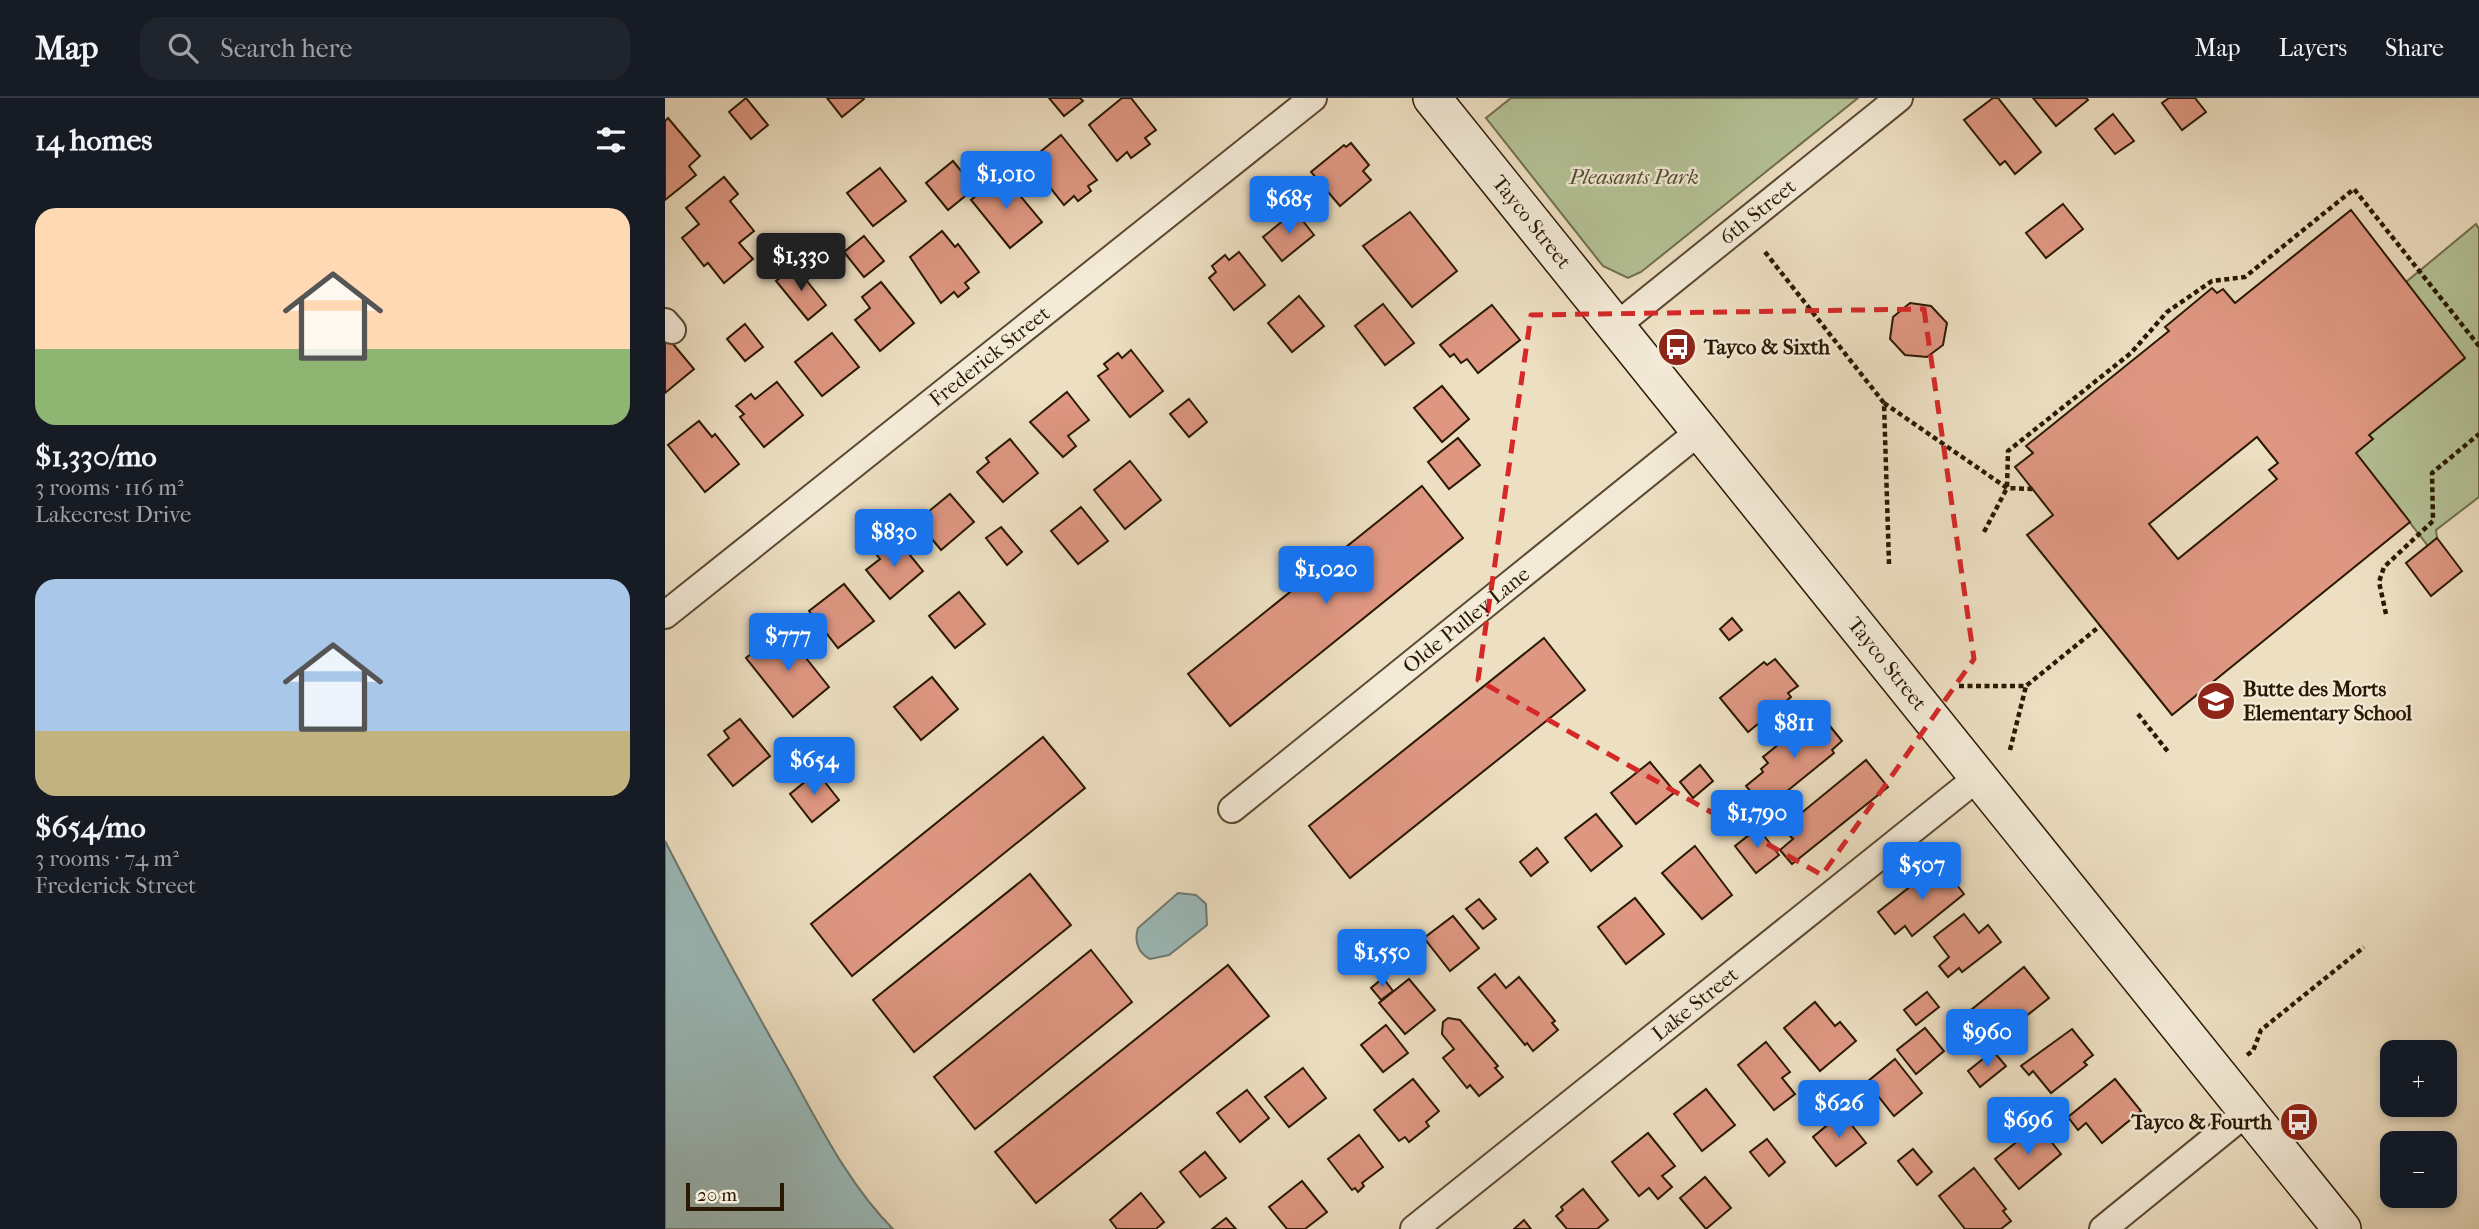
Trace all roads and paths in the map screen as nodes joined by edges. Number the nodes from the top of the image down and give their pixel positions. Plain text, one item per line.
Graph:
1 (1313, 98) edge
2 (1432, 98) edge
3 (1899, 98) edge
4 (1765, 252) dead end
5 (1616, 326) junction
6 (2479, 346) edge
7 (1884, 403) junction
8 (1700, 431) junction
9 (2479, 434) edge
10 (2007, 488) junction
11 (2033, 489) dead end
12 (1984, 532) dead end
13 (1889, 564) dead end
14 (2386, 614) dead end
15 (665, 615) edge
16 (2100, 626) dead end
17 (1959, 686) dead end
18 (2026, 686) junction
19 (2138, 714) dead end
20 (2010, 750) dead end
21 (2169, 752) dead end
22 (1977, 779) junction
23 (1232, 809) dead end
24 (2364, 947) dead end
25 (2219, 1078) junction
26 (2247, 1112) junction
27 (1414, 1229) edge
28 (2103, 1229) edge
29 (2342, 1229) edge

1 - 15 street, Frederick Street
2 - 5 street, Tayco Street
3 - 5 street, 6th Street
4 - 7 path
5 - 8 street, Tayco Street
6 - 10 path
7 - 10 path
7 - 13 path
8 - 22 street, Tayco Street
8 - 23 street, Olde Pulley Lane
9 - 14 path
10 - 11 path
10 - 12 path
16 - 18 path
17 - 18 path
18 - 20 path
19 - 21 path
22 - 25 street, Tayco Street
22 - 27 street, Lake Street
24 - 25 path
25 - 26 street, Tayco Street
26 - 28 street
26 - 29 street, Tayco Street

